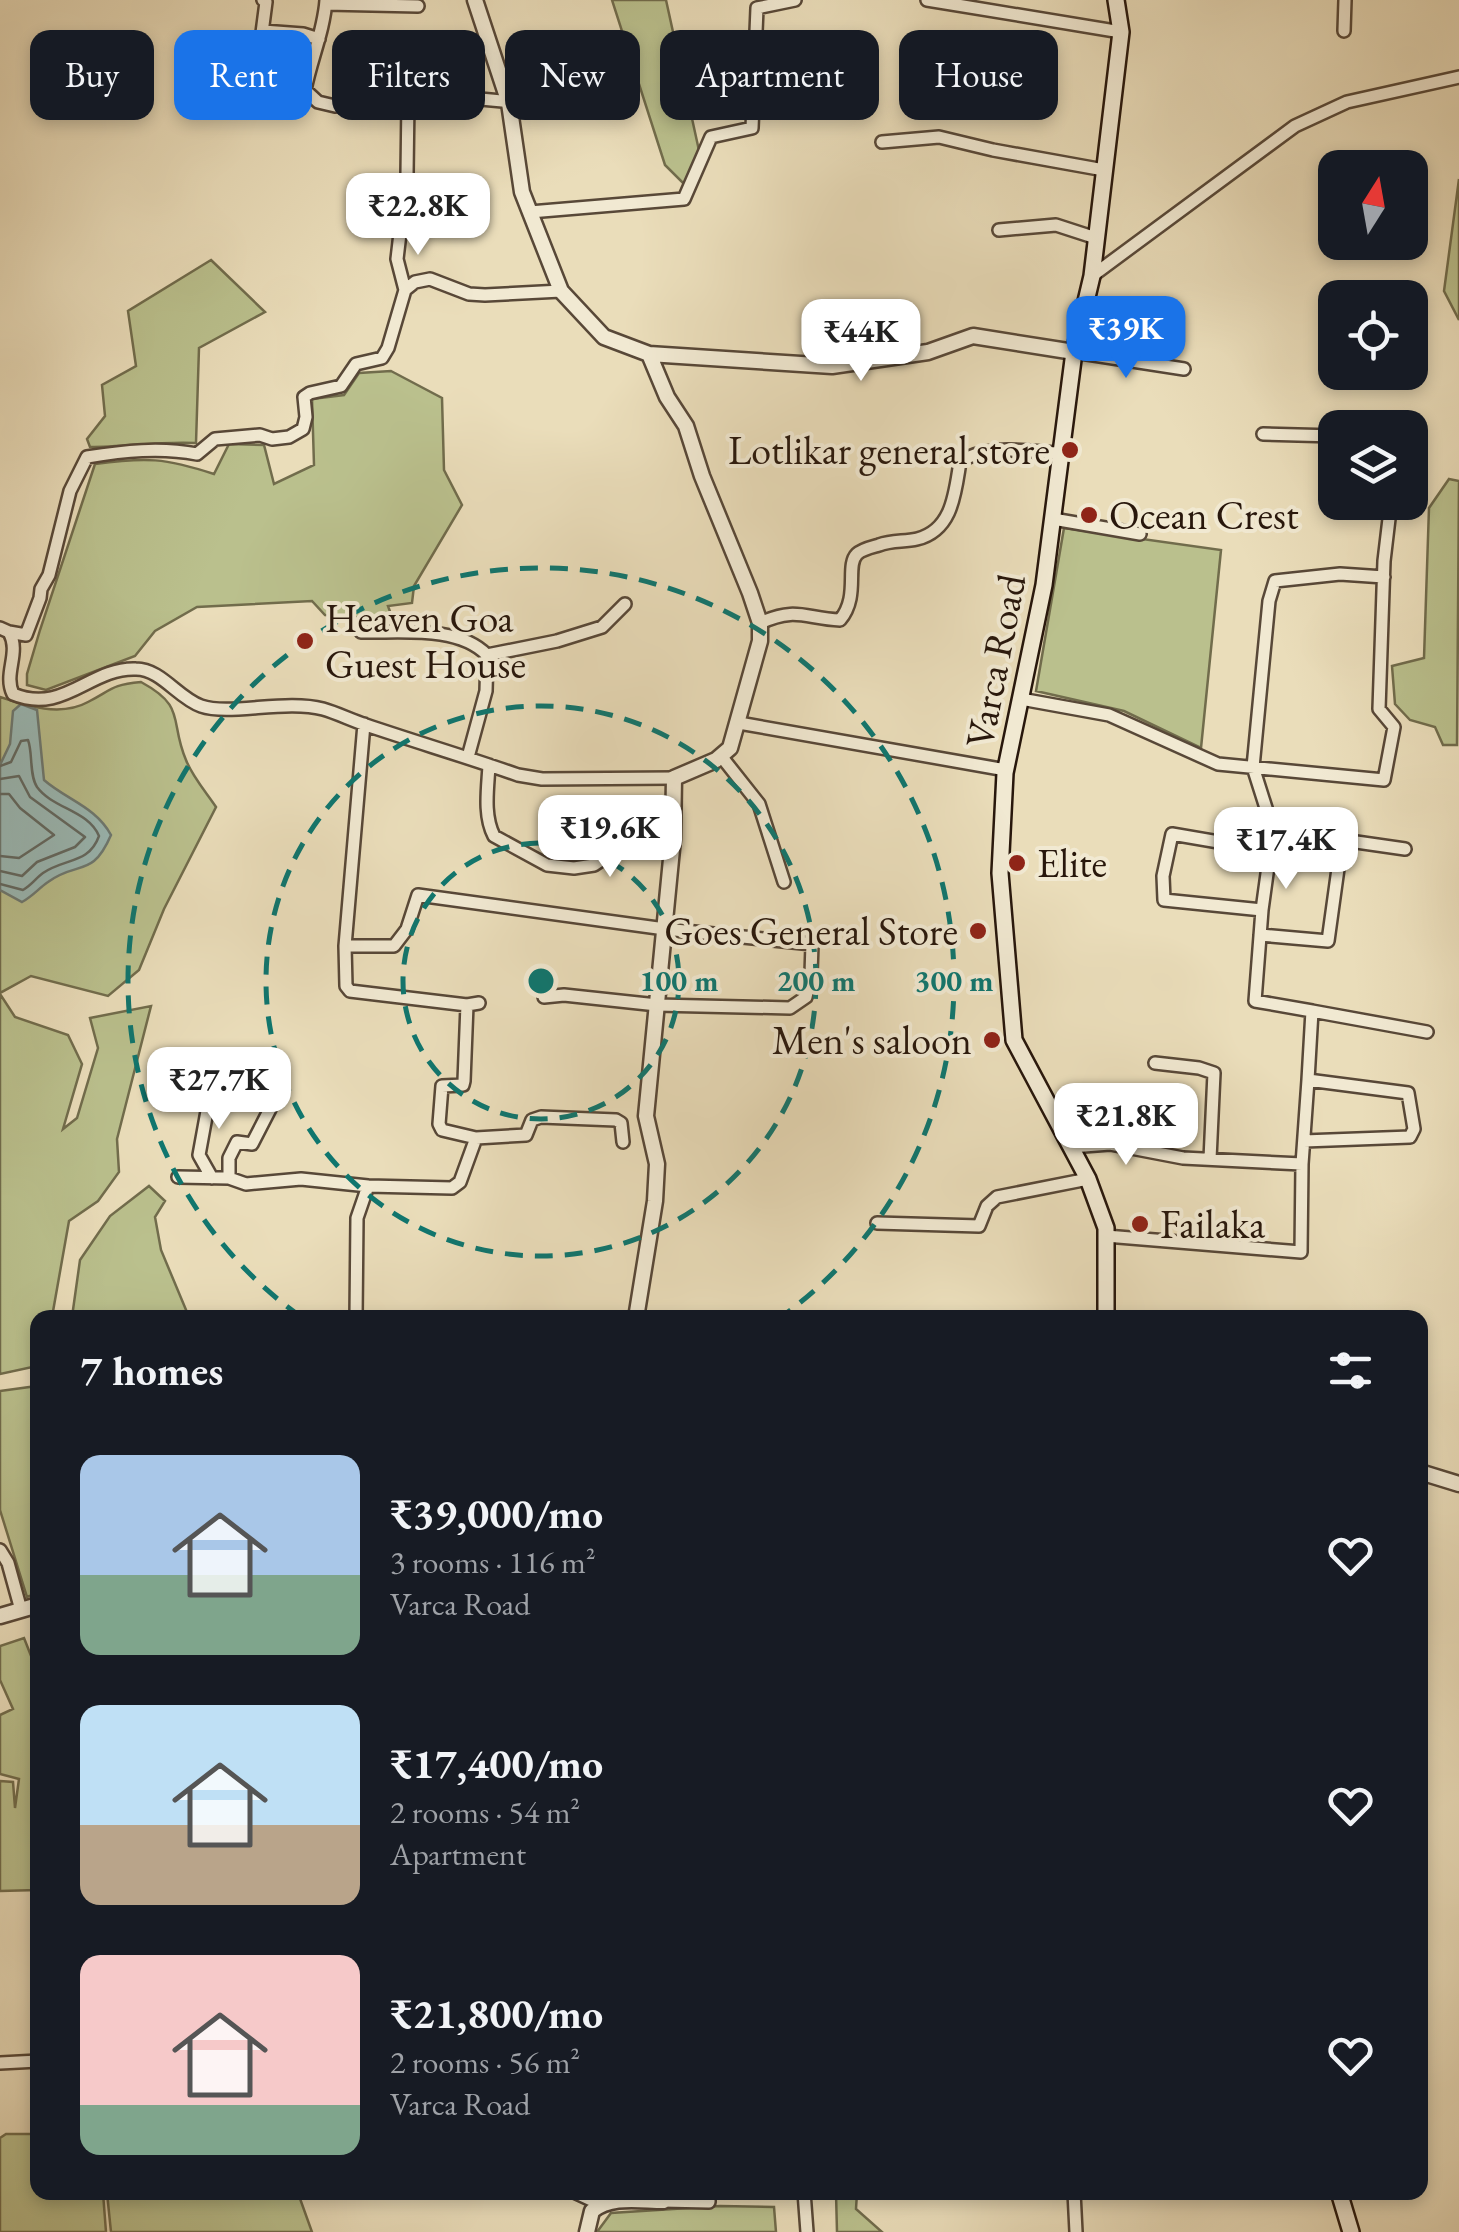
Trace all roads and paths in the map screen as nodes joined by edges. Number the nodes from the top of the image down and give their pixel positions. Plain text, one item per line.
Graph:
1 (262, 0) edge
2 (474, 0) edge
3 (795, 0) edge
4 (927, 0) edge
5 (1116, 0) edge
6 (1345, 0) edge
7 (326, 2) edge
8 (418, 6) dead end
9 (263, 30) edge
10 (1344, 31) dead end
11 (1121, 32) junction
12 (312, 37) edge
13 (318, 39) junction
14 (1459, 77) edge
15 (505, 89) edge
16 (332, 105) edge
17 (407, 120) edge
18 (512, 120) edge
19 (882, 142) dead end
20 (1104, 170) junction
21 (530, 212) junction
22 (999, 230) dead end
23 (1096, 238) junction
24 (1092, 276) junction
25 (405, 290) junction
26 (561, 290) junction
27 (1074, 352) junction
28 (649, 354) junction
29 (1184, 370) dead end
30 (1263, 434) dead end
31 (1318, 436) edge
32 (1061, 453) junction
33 (1052, 519) junction
34 (1389, 520) edge
35 (1140, 534) dead end
36 (1384, 578) junction
37 (626, 604) dead end
38 (760, 623) junction
39 (5, 630) edge
40 (361, 632) dead end
41 (487, 655) junction
42 (1021, 698) junction
43 (739, 722) junction
44 (364, 724) junction
45 (720, 756) junction
46 (468, 757) junction
47 (489, 765) junction
48 (1253, 767) junction
49 (1006, 770) junction
50 (674, 778) junction
51 (1274, 830) junction
52 (673, 839) junction
53 (1342, 840) junction
54 (1405, 849) dead end
55 (1270, 850) junction
56 (784, 882) dead end
57 (1262, 910) junction
58 (665, 929) junction
59 (1260, 934) junction
60 (345, 946) junction
61 (544, 997) dead end
62 (657, 1004) junction
63 (1312, 1011) junction
64 (1427, 1032) dead end
65 (1156, 1064) dead end
66 (214, 1073) dead end
67 (1308, 1080) junction
68 (270, 1109) dead end
69 (476, 1138) junction
70 (1304, 1141) junction
71 (623, 1142) dead end
72 (1071, 1147) junction
73 (1210, 1159) junction
74 (1302, 1164) junction
75 (178, 1178) dead end
76 (212, 1178) junction
77 (229, 1178) junction
78 (1088, 1179) junction
79 (368, 1186) junction
80 (877, 1223) dead end
81 (1106, 1236) junction
82 (356, 1310) edge
83 (637, 1310) edge
84 (1106, 1310) edge
85 (1428, 1474) edge
86 (1459, 1484) edge
87 (0, 1550) edge
88 (30, 1607) edge
89 (21, 1610) junction
90 (0, 1616) edge
91 (30, 2061) edge
92 (0, 2063) edge
93 (591, 2200) edge
94 (616, 2200) edge
95 (805, 2200) edge
96 (1074, 2200) edge
97 (1341, 2200) edge
98 (600, 2204) junction
99 (588, 2232) edge
100 (807, 2232) edge
101 (1076, 2232) edge
102 (1351, 2232) edge

1 - 9 street
2 - 15 street
3 - 21 street
4 - 11 street
5 - 11 main road, Varca Road
6 - 10 street
7 - 8 street
7 - 13 street
11 - 20 main road, Varca Road
12 - 13 street
13 - 16 street
14 - 24 street
17 - 25 street
18 - 21 street
19 - 20 street
20 - 23 main road, Varca Road
21 - 26 street
22 - 23 street
23 - 24 main road, Varca Road
24 - 27 main road, Varca Road
25 - 26 street
25 - 39 street
26 - 28 street
27 - 28 street
27 - 29 street
27 - 32 main road, Varca Road
28 - 38 street
30 - 31 street
32 - 33 main road, Varca Road
32 - 38 street
33 - 35 street
33 - 42 main road, Varca Road
34 - 36 street
36 - 48 street
36 - 48 street
37 - 41 street
38 - 43 street
39 - 44 street
40 - 41 street
41 - 46 street
42 - 48 street
42 - 49 main road, Varca Road
43 - 45 street
43 - 49 street
44 - 46 street
44 - 60 street
45 - 50 street
45 - 56 street
46 - 47 street
47 - 50 street
47 - 52 street
48 - 51 street
49 - 72 main road, Varca Road
50 - 52 street
51 - 53 street
51 - 55 street
52 - 58 street
53 - 54 street
53 - 59 street
55 - 57 street
55 - 57 street
57 - 59 street
58 - 60 street
58 - 62 street
58 - 62 street
59 - 63 street
60 - 69 street
61 - 62 street
62 - 83 street
63 - 64 street
63 - 67 street
65 - 73 street
66 - 76 street
67 - 70 street
67 - 70 street
68 - 77 street
69 - 71 street
69 - 79 street
70 - 74 street
72 - 73 street
72 - 78 main road, Varca Road
73 - 74 street
74 - 81 street
75 - 76 street
76 - 77 street
77 - 79 street
78 - 80 street
78 - 81 main road, Varca Road
79 - 82 street
81 - 84 main road, Varca Road
85 - 86 street
87 - 89 street
88 - 89 street
89 - 90 street
91 - 92 street
93 - 98 street
94 - 98 street
95 - 100 street
96 - 101 street
97 - 102 main road
98 - 99 street

